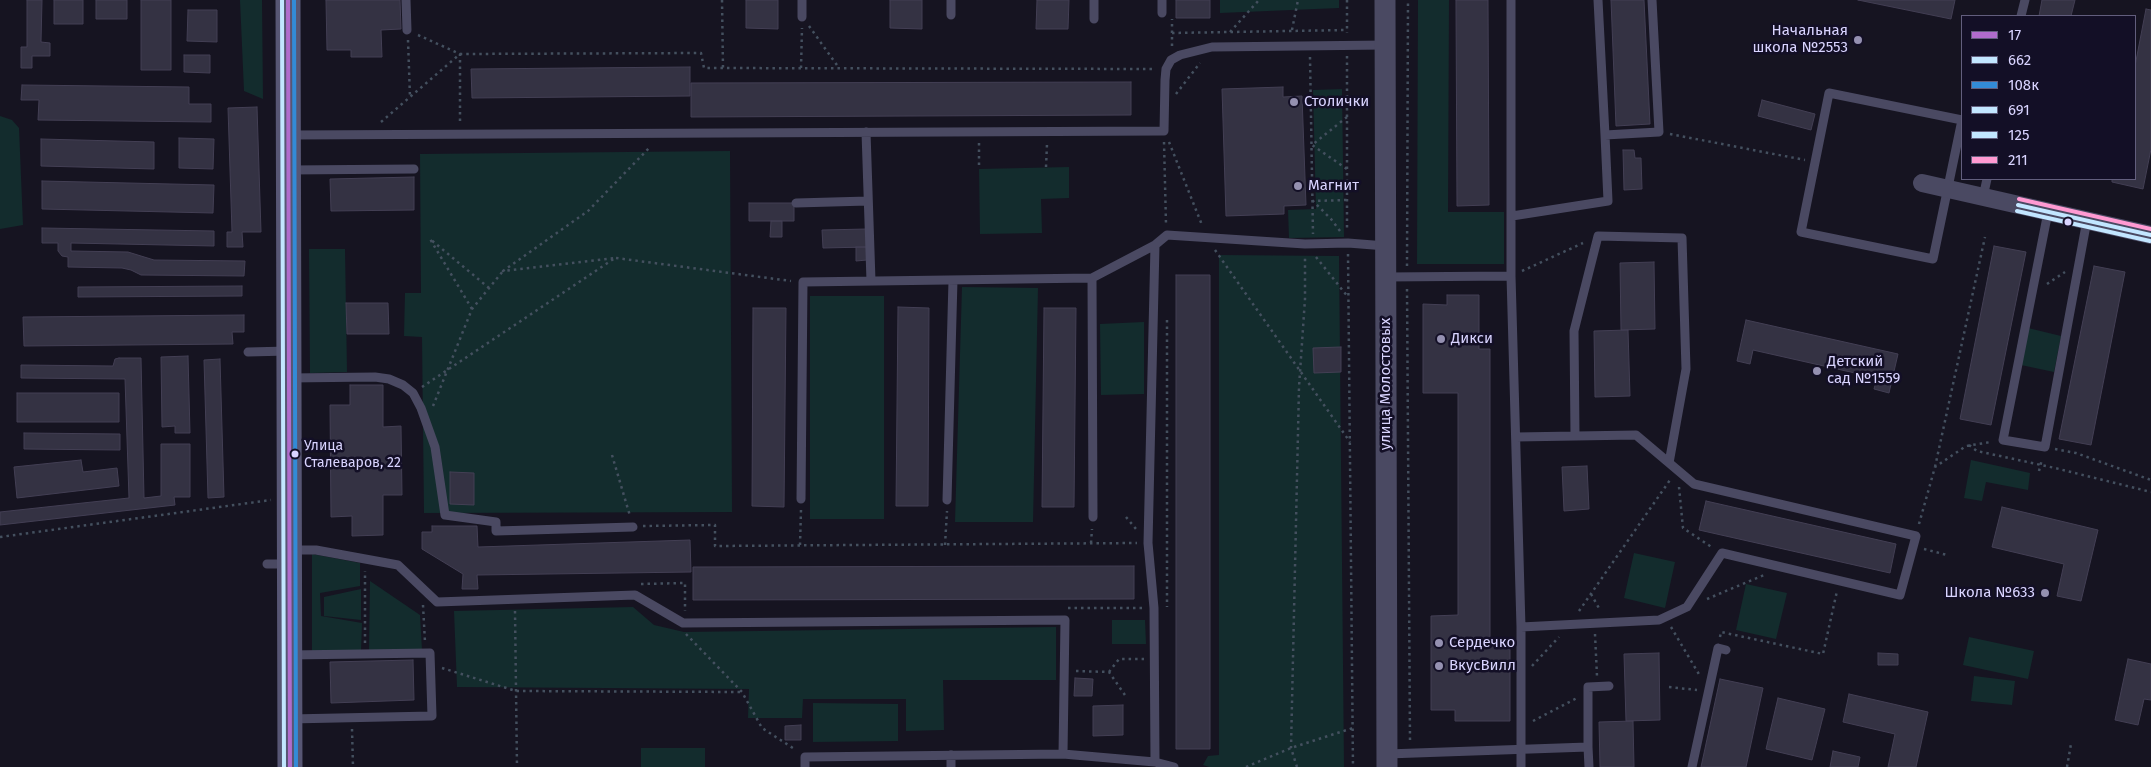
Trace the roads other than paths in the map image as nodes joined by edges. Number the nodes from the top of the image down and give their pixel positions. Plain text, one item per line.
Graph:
1 (288, 0) edge
2 (406, 0) edge
3 (802, 0) edge
4 (951, 0) edge
5 (1094, 0) edge
6 (1162, 0) edge
7 (1385, 0) edge
8 (1511, 0) edge
9 (1598, 0) edge
10 (1652, 0) edge
11 (2025, 0) edge
12 (1162, 13) dead end
13 (951, 15) dead end
14 (2021, 15) edge
15 (802, 17) road end
16 (1094, 19) dead end
17 (407, 30) road end
18 (1385, 45) junction
19 (1961, 120) edge
20 (1961, 125) edge
21 (866, 132) junction
22 (288, 135) junction
23 (1605, 135) junction
24 (414, 168) dead end
25 (288, 170) junction
26 (1987, 180) edge
27 (1922, 183) dead end
28 (1948, 189) junction
29 (1983, 197) junction
30 (868, 201) junction
31 (796, 204) dead end
32 (2048, 212) junction
33 (1512, 216) junction
34 (2087, 220) junction
35 (2151, 235) edge
36 (1155, 245) junction
37 (1386, 246) junction
38 (1512, 276) junction
39 (1386, 277) junction
40 (1092, 278) junction
41 (953, 280) junction
42 (871, 281) junction
43 (289, 351) junction
44 (248, 352) dead end
45 (289, 378) junction
46 (1575, 436) junction
47 (1516, 437) junction
48 (1669, 464) junction
49 (801, 499) road end
50 (947, 500) road end
51 (1093, 517) dead end
52 (633, 527) road end
53 (282, 560) junction
54 (1521, 627) junction
55 (1722, 649) road end
56 (290, 655) junction
57 (1609, 686) dead end
58 (290, 719) junction
59 (1588, 748) junction
60 (1521, 750) junction
61 (1064, 754) junction
62 (951, 755) junction
63 (1097, 756) junction
64 (1387, 761) edge
65 (1155, 762) junction
66 (290, 767) edge
67 (805, 767) edge
68 (951, 767) edge
69 (1097, 767) edge
70 (1174, 767) edge
71 (1521, 767) edge
72 (1589, 767) edge
73 (1692, 767) edge

1 - 22 main road
2 - 17 lane
3 - 15 lane
4 - 13 lane
5 - 16 lane
6 - 12 lane
7 - 18 street, улица Молостовых
8 - 33 lane
9 - 23 lane
10 - 23 lane
11 - 14 lane
18 - 21 lane
18 - 37 street, улица Молостовых
19 - 28 lane
20 - 28 lane
21 - 22 lane
21 - 30 lane
22 - 25 main road
23 - 33 lane
24 - 25 lane
25 - 43 main road
26 - 29 lane
27 - 28 street
28 - 29 street
29 - 32 street
30 - 31 lane
30 - 42 lane
32 - 34 street
32 - 34 lane
33 - 38 lane
34 - 35 street
36 - 37 lane
36 - 40 lane
36 - 65 lane
37 - 39 street, улица Молостовых
38 - 39 lane
38 - 47 lane
39 - 64 street, улица Молостовых
40 - 41 lane
40 - 51 lane
41 - 42 lane
41 - 50 lane
42 - 49 lane
43 - 44 lane
43 - 45 main road
45 - 52 lane
45 - 53 main road
46 - 47 lane
46 - 48 lane
46 - 48 lane
47 - 54 lane
48 - 54 lane
53 - 56 main road
53 - 61 lane
54 - 60 lane
55 - 73 lane
56 - 58 main road
56 - 58 lane
57 - 59 lane
58 - 66 main road
59 - 60 lane
59 - 72 lane
60 - 64 lane
60 - 71 lane
61 - 62 lane
61 - 63 lane
62 - 67 lane
62 - 68 lane
63 - 65 lane
63 - 69 lane
65 - 70 lane

